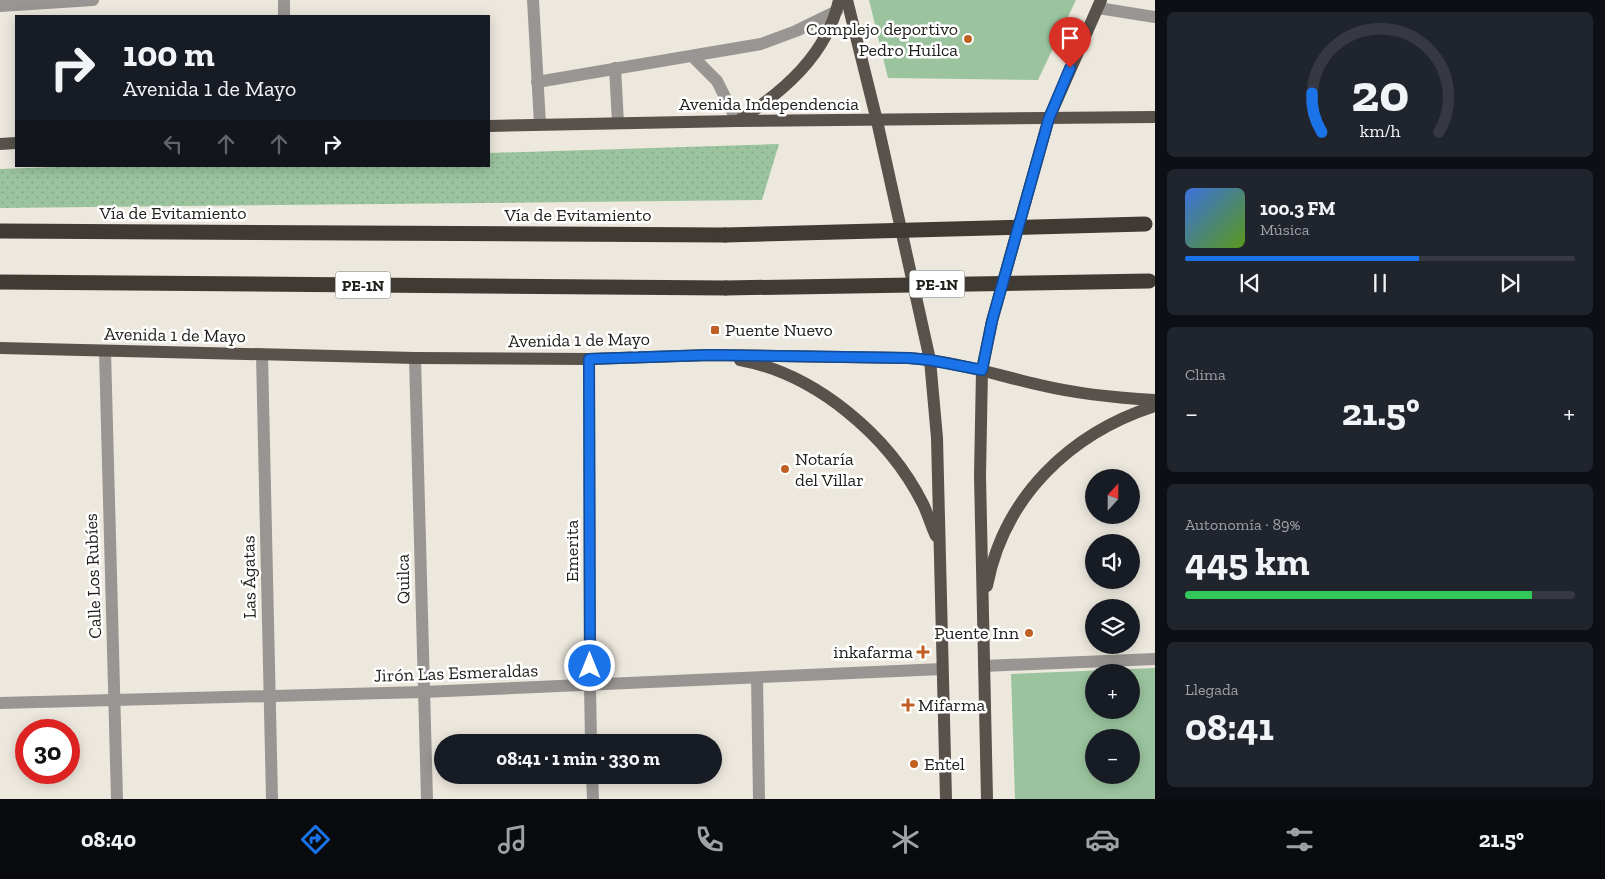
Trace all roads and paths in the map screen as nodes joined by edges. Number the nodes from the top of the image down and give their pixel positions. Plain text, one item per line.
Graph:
1 (93, 0) edge
2 (284, 0) edge
3 (533, 0) edge
4 (847, 0) edge
5 (1099, 4) edge
6 (838, 5) edge
7 (0, 6) edge
8 (284, 15) edge
9 (1155, 17) edge
10 (692, 56) junction
11 (615, 68) junction
12 (537, 82) junction
13 (1151, 117) edge
14 (1049, 118) junction
15 (737, 121) junction
16 (877, 121) junction
17 (618, 123) junction
18 (540, 124) junction
19 (490, 126) edge
20 (15, 143) edge
21 (0, 144) edge
22 (1150, 224) edge
23 (0, 231) edge
24 (1152, 281) edge
25 (0, 282) edge
26 (0, 348) edge
27 (104, 351) junction
28 (262, 355) junction
29 (710, 355) junction
30 (415, 358) junction
31 (589, 359) junction
32 (930, 360) junction
33 (982, 370) junction
34 (1155, 400) edge
35 (1155, 406) edge
36 (939, 546) junction
37 (983, 608) junction
38 (1155, 658) edge
39 (984, 666) junction
40 (942, 669) junction
41 (757, 678) junction
42 (590, 685) junction
43 (424, 692) junction
44 (269, 697) junction
45 (114, 701) junction
46 (0, 703) edge
47 (591, 734) edge
48 (592, 784) edge
49 (117, 799) edge
50 (272, 799) edge
51 (427, 799) edge
52 (593, 799) edge
53 (759, 799) edge
54 (946, 799) edge
55 (987, 799) edge

1 - 7 street
2 - 8 street
3 - 12 street
4 - 16 main road
5 - 9 street
5 - 14 main road
6 - 10 street
6 - 15 main road
10 - 11 street
10 - 15 street
11 - 12 street
11 - 17 street
12 - 18 street
13 - 14 main road, Avenida Independencia
14 - 16 main road, Avenida Independencia
14 - 33 main road
15 - 16 main road, Avenida Independencia
15 - 17 main road, Avenida Independencia
16 - 32 main road
17 - 18 main road, Avenida Independencia
18 - 19 main road, Avenida Independencia
20 - 21 main road
22 - 23 highway, Vía de Evitamiento, bridge
24 - 25 highway, PE-1N, bridge
26 - 27 main road, Avenida 1 de Mayo
27 - 28 main road, Avenida 1 de Mayo
27 - 45 street, Calle Los Rubíes
28 - 30 main road, Avenida 1 de Mayo
28 - 44 street, Las Ágatas
29 - 31 main road, Avenida 1 de Mayo
29 - 32 main road, Avenida 1 de Mayo
29 - 36 main road
30 - 31 main road, Avenida 1 de Mayo
30 - 43 street, Quilca
31 - 42 street, Emerita
32 - 33 main road, Avenida 1 de Mayo
32 - 36 main road
33 - 34 main road, Avenida 1 de Mayo
33 - 37 main road
35 - 37 main road
36 - 40 main road
37 - 39 main road
38 - 39 street
39 - 55 main road
40 - 41 street, Jirón Las Esmeraldas
40 - 54 main road
41 - 42 street, Jirón Las Esmeraldas
41 - 53 street
42 - 43 street, Jirón Las Esmeraldas
42 - 47 street, Emerita
43 - 44 street, Jirón Las Esmeraldas
43 - 51 street, Quilca
44 - 45 street, Jirón Las Esmeraldas
44 - 50 street, Las Ágatas
45 - 46 street, Jirón Las Esmeraldas
45 - 49 street, Calle Los Rubíes
48 - 52 street

